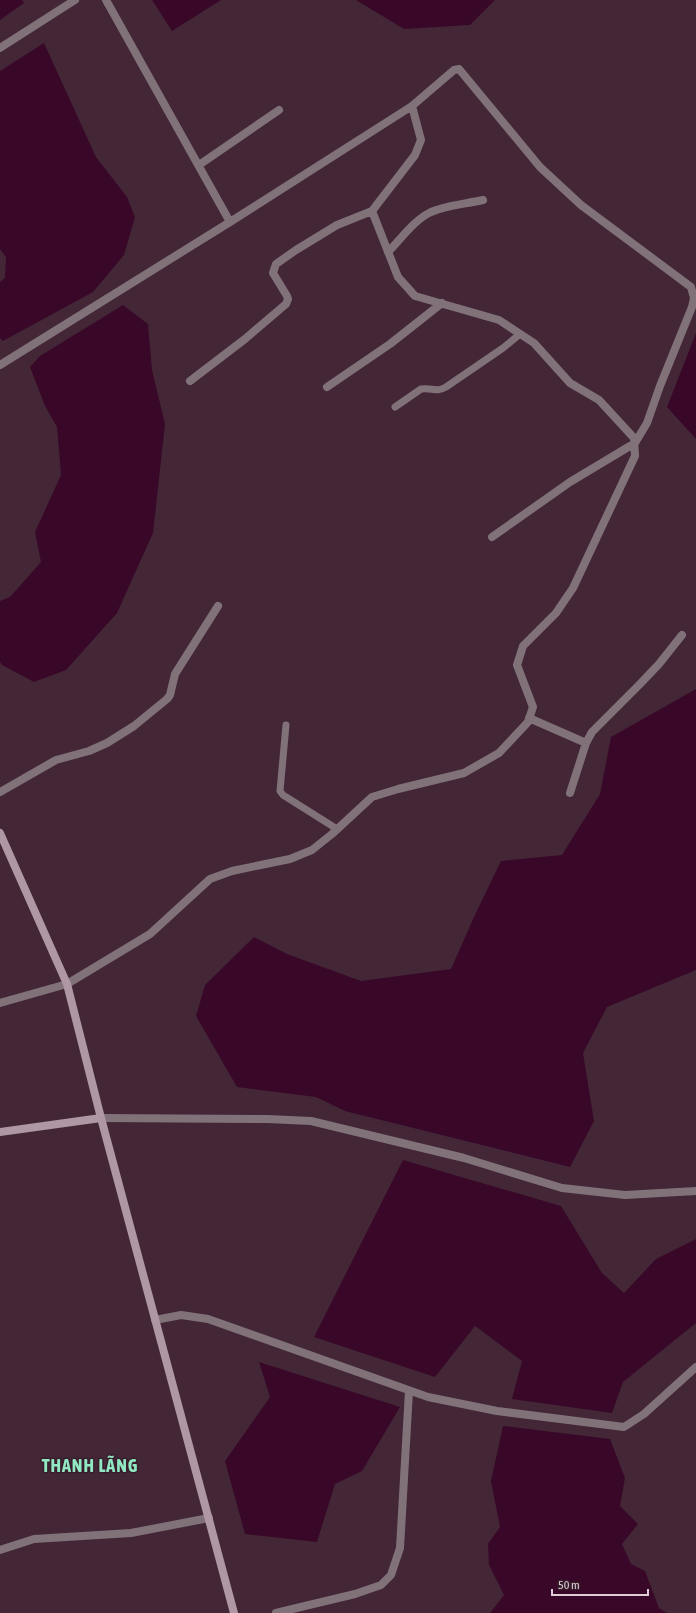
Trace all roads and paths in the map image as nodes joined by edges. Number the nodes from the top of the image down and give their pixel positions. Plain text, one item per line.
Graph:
1 (75, 0) edge
2 (106, 0) edge
3 (0, 48) edge
4 (412, 106) junction
5 (279, 110) dead end
6 (199, 165) junction
7 (483, 200) dead end
8 (372, 211) junction
9 (230, 222) junction
10 (388, 252) junction
11 (442, 303) junction
12 (520, 334) junction
13 (0, 365) edge
14 (190, 381) dead end
15 (327, 387) dead end
16 (395, 407) dead end
17 (635, 443) junction
18 (492, 537) dead end
19 (218, 606) dead end
20 (682, 635) dead end
21 (529, 718) junction
22 (286, 725) dead end
23 (586, 743) junction
24 (0, 792) edge
25 (570, 793) dead end
26 (337, 829) junction
27 (0, 833) edge
28 (67, 984) junction
29 (0, 1003) edge
30 (101, 1118) junction
31 (0, 1132) edge
32 (696, 1191) edge
33 (155, 1320) junction
34 (696, 1367) edge
35 (409, 1391) junction
36 (209, 1518) junction
37 (0, 1550) edge
38 (234, 1613) edge
39 (276, 1613) edge

1 - 3 street
2 - 6 street
4 - 8 street
4 - 9 street
4 - 17 street
5 - 6 street
6 - 9 street
7 - 10 street
8 - 10 street
8 - 14 street
9 - 13 street
10 - 11 street
11 - 12 street
11 - 15 street
12 - 16 lane
12 - 17 street
17 - 18 street
17 - 21 street
19 - 24 street
20 - 23 street
21 - 23 street
21 - 26 street
22 - 26 lane
23 - 25 street
26 - 28 street
27 - 28 street
28 - 29 street
28 - 30 street
30 - 31 street
30 - 32 street
30 - 33 street
33 - 35 street
33 - 36 street
34 - 35 street
35 - 39 street
36 - 37 street
36 - 38 street

